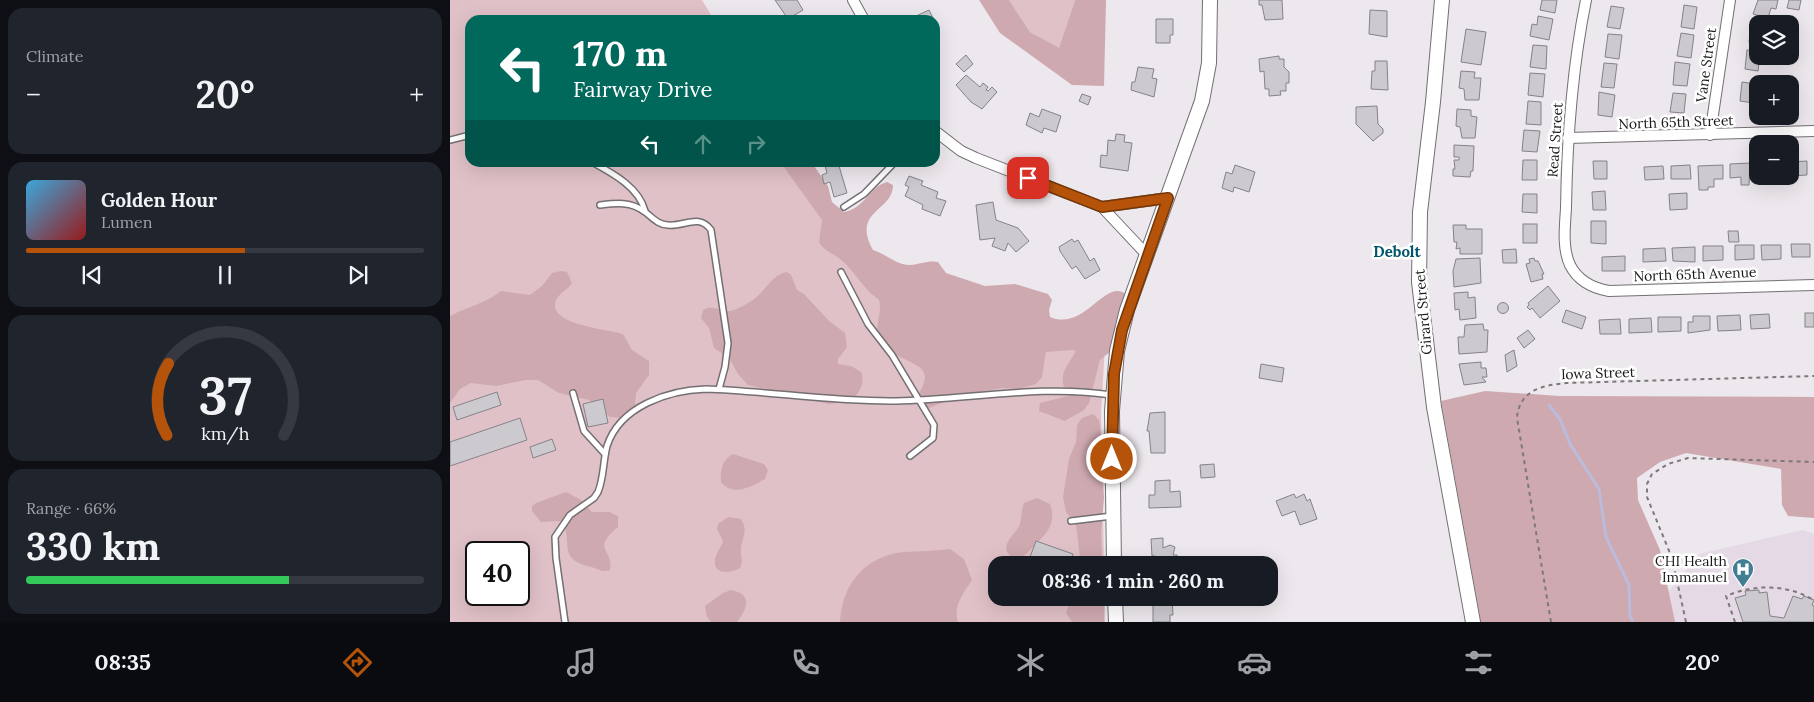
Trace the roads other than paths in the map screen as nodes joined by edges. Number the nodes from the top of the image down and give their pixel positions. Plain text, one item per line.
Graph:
1 (853, 0) edge
2 (1210, 0) edge
3 (1442, 0) edge
4 (1586, 0) edge
5 (1730, 0) edge
6 (861, 15) edge
7 (1814, 131) edge
8 (1710, 134) junction
9 (940, 135) edge
10 (465, 137) edge
11 (1568, 138) junction
12 (450, 140) edge
13 (600, 167) edge
14 (890, 167) edge
15 (1168, 198) junction
16 (600, 205) dead end
17 (844, 207) dead end
18 (1102, 207) junction
19 (645, 212) junction
20 (1148, 255) junction
21 (841, 272) dead end
22 (1581, 279) joint
23 (1814, 285) edge
24 (719, 389) junction
25 (573, 393) dead end
26 (1113, 395) junction
27 (918, 400) junction
28 (605, 454) junction
29 (910, 456) dead end
30 (1113, 516) junction
31 (1071, 521) dead end
32 (1114, 556) edge
33 (1115, 606) edge
34 (565, 622) edge
35 (1116, 622) edge
36 (1473, 622) edge

1 - 6 street
2 - 15 street
3 - 36 street, Girard Street
4 - 11 street, Read Street
5 - 8 street, Vane Street
7 - 8 street, North 65th Street
8 - 11 street, North 65th Street
9 - 18 street
10 - 12 lane
11 - 22 street, Read Street
13 - 19 lane
14 - 17 lane
15 - 18 street
15 - 20 street
16 - 19 lane
18 - 20 street
19 - 24 lane
20 - 26 street
21 - 27 lane
22 - 23 street, North 65th Avenue
24 - 27 lane
24 - 28 lane
25 - 28 lane
26 - 27 lane
26 - 30 street
27 - 29 lane
28 - 34 lane
30 - 31 lane
30 - 32 street
33 - 35 street

